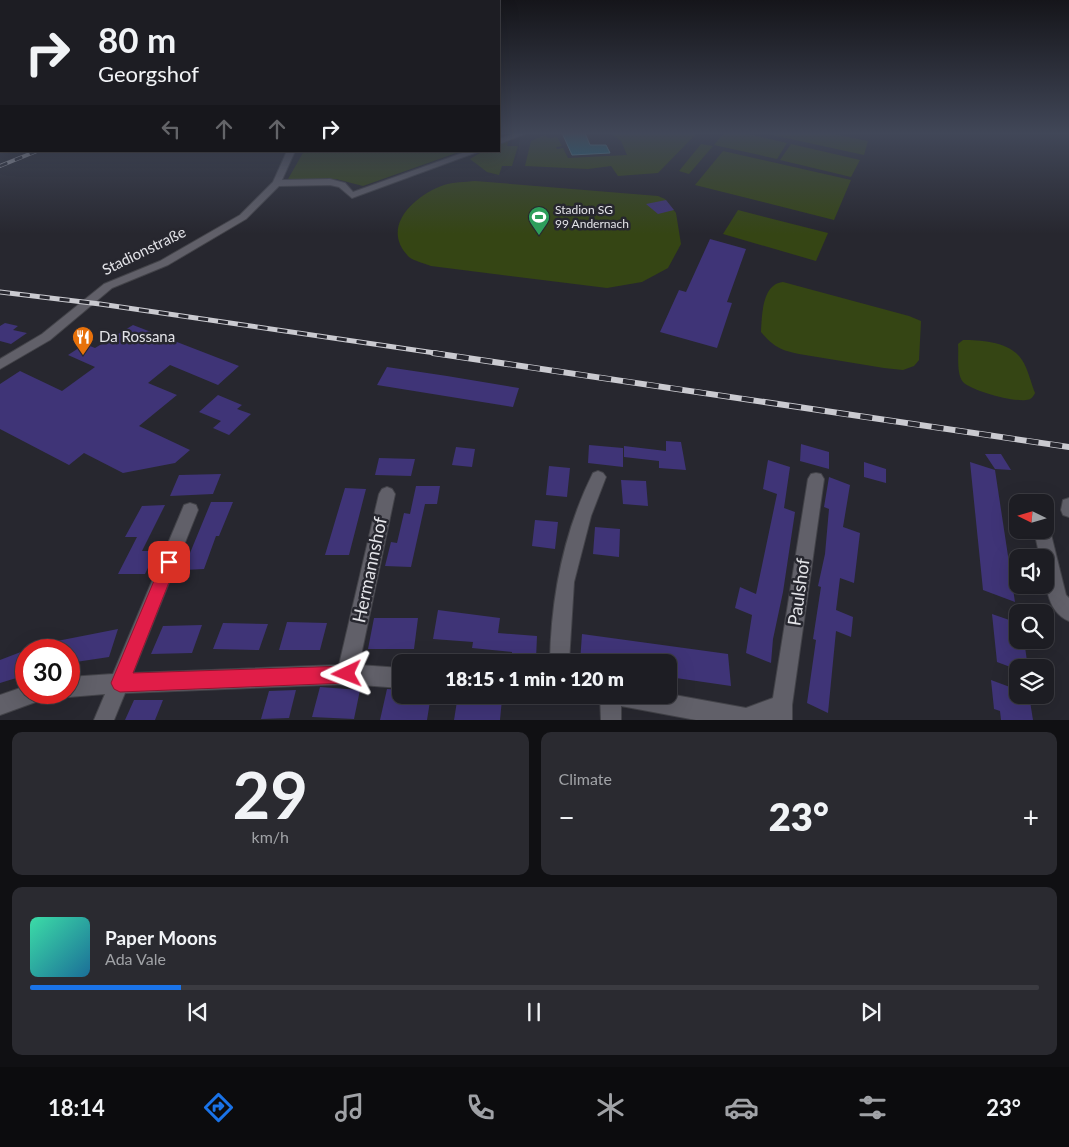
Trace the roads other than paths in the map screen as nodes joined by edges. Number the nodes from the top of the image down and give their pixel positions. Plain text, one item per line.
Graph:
1 (285, 167) edge
2 (432, 167) edge
3 (277, 183) junction
4 (0, 366) edge
5 (598, 477) dead end
6 (816, 479) dead end
7 (387, 494) dead end
8 (1069, 505) edge
9 (190, 510) dead end
10 (1069, 510) edge
11 (1044, 539) edge
12 (1069, 612) edge
13 (560, 654) edge
14 (347, 674) junction
15 (392, 677) edge
16 (120, 683) junction
17 (80, 687) edge
18 (15, 699) edge
19 (0, 704) edge
20 (610, 704) edge
21 (666, 704) edge
22 (782, 712) edge
23 (104, 720) edge
24 (611, 720) edge

1 - 3 street, Stadionstraße
2 - 3 street
3 - 4 street, Stadionstraße
5 - 13 street
6 - 22 street, Paulshof
7 - 14 street, Hermannshof
8 - 10 street
9 - 16 street
11 - 12 street
14 - 15 street
14 - 16 street
16 - 17 street
16 - 23 street
18 - 19 street
20 - 24 street
21 - 22 street

